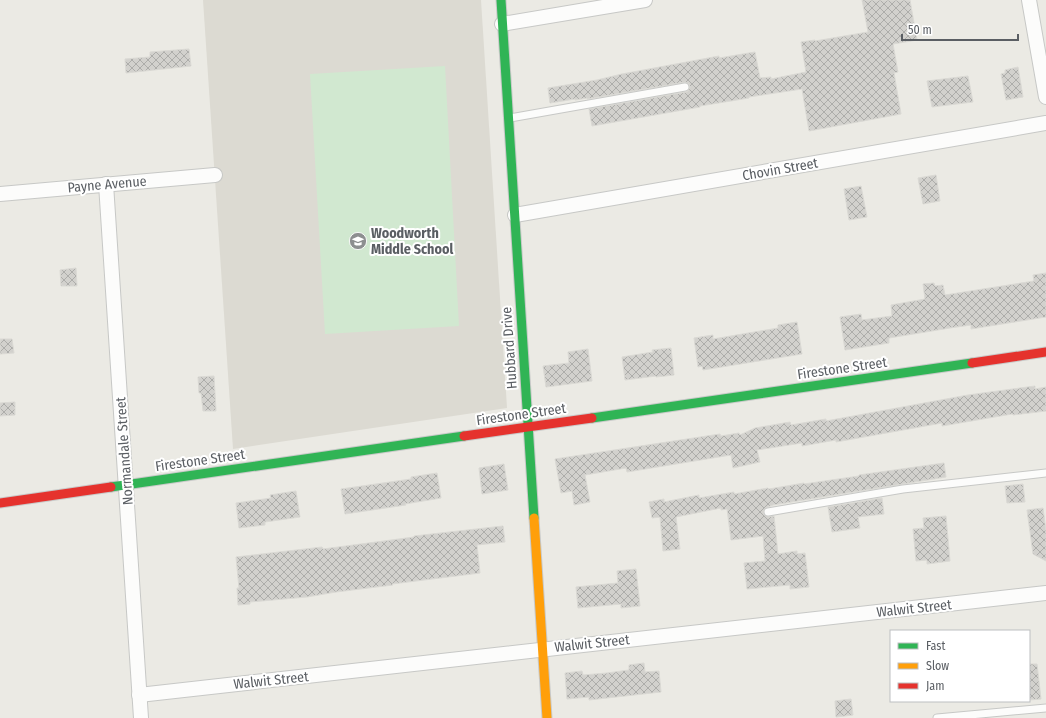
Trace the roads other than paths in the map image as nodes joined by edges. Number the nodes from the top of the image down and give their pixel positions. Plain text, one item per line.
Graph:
1 (500, 0) edge
2 (645, 0) edge
3 (1029, 0) edge
4 (502, 24) junction
5 (684, 87) dead end
6 (1046, 97) edge
7 (508, 119) junction
8 (1046, 123) edge
9 (215, 175) dead end
10 (106, 184) junction
11 (0, 194) edge
12 (515, 215) junction
13 (1046, 352) edge
14 (528, 427) junction
15 (1046, 473) edge
16 (126, 484) junction
17 (0, 502) edge
18 (768, 512) dead end
19 (1046, 593) edge
20 (543, 649) junction
21 (139, 694) junction
22 (1046, 708) edge
23 (954, 717) edge
24 (141, 718) edge
25 (547, 718) edge
26 (936, 718) edge

1 - 4 street, Hubbard Drive
2 - 4 street
3 - 6 street
4 - 7 street, Hubbard Drive
5 - 7 lane
7 - 12 street, Hubbard Drive
8 - 12 street, Chovin Street
9 - 10 street, Payne Avenue
10 - 11 street, Payne Avenue
10 - 16 street, Normandale Street
12 - 14 street, Hubbard Drive
13 - 14 street, Firestone Street
14 - 16 street, Firestone Street
14 - 20 street, Hubbard Drive
15 - 18 lane
16 - 17 street, Firestone Street
16 - 21 street, Normandale Street
19 - 20 street, Walwit Street
20 - 21 street, Walwit Street
20 - 25 street, Hubbard Drive
21 - 24 street, Normandale Street
22 - 23 lane
23 - 26 lane

